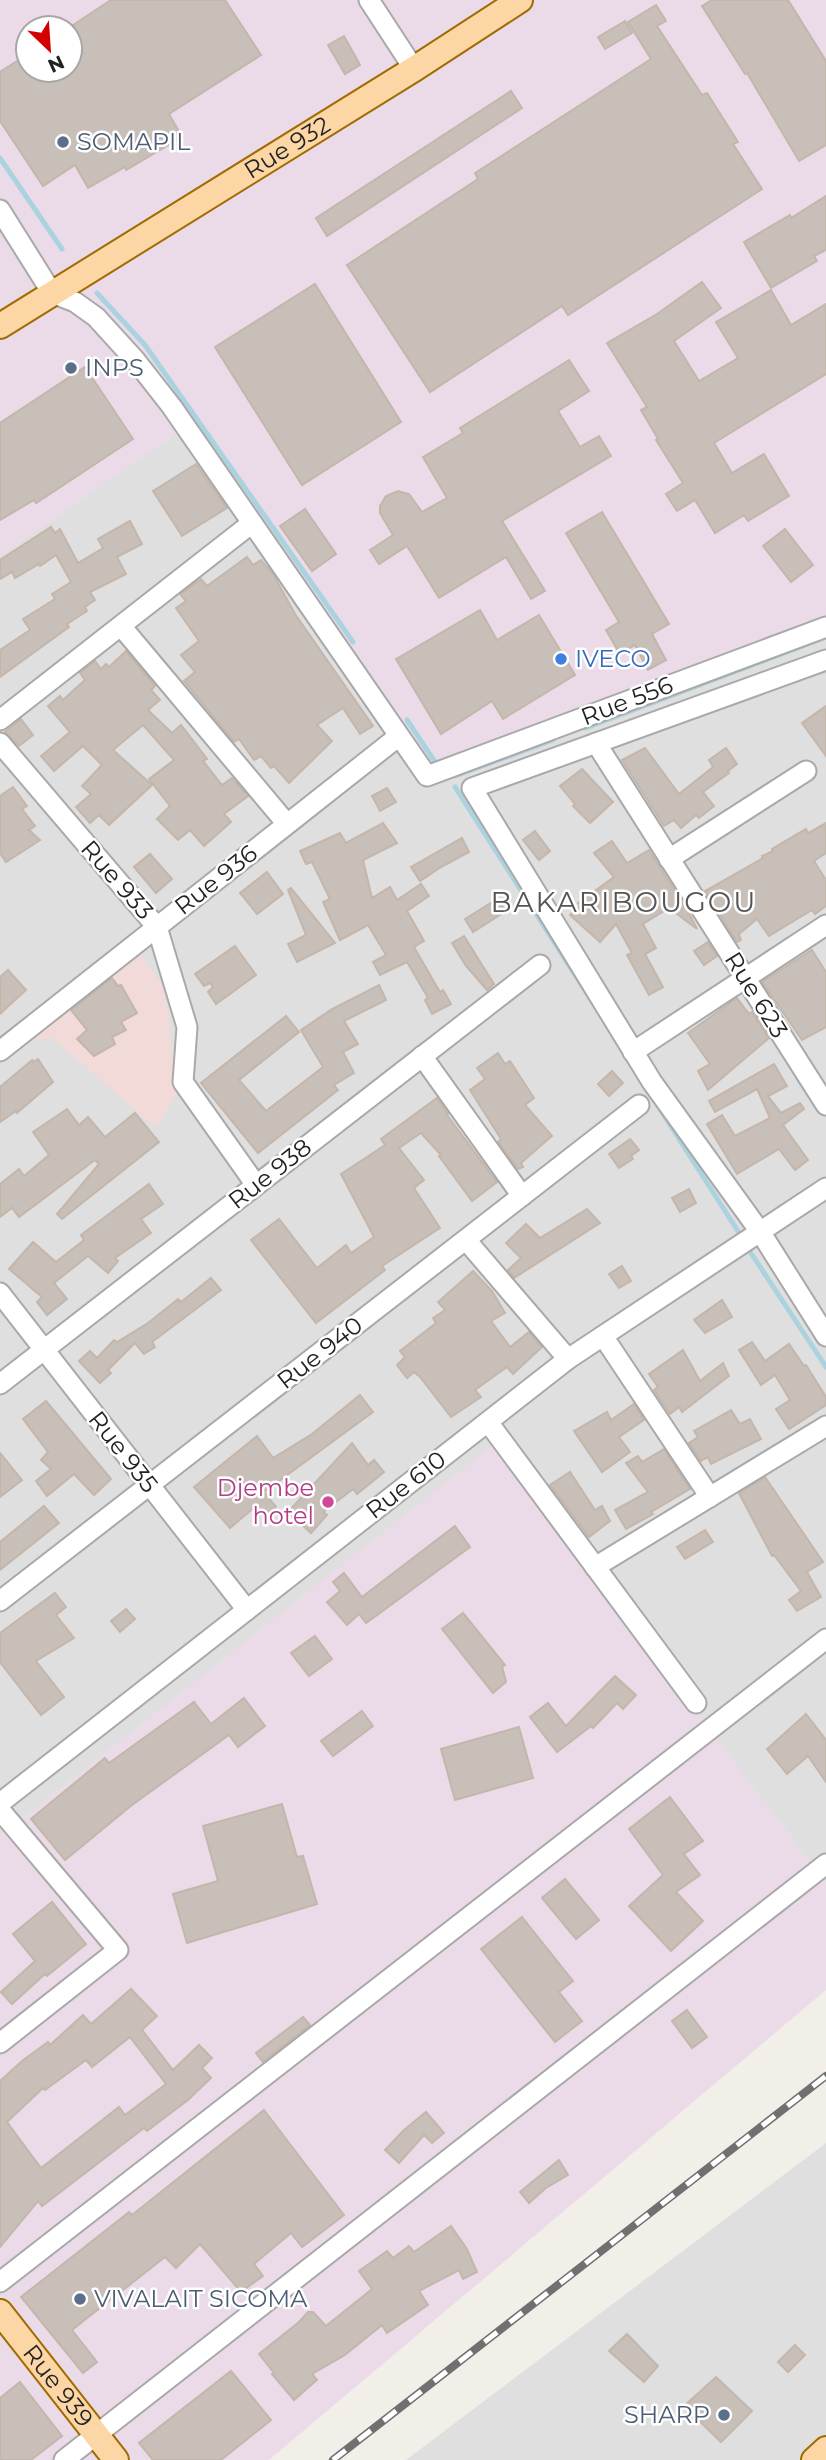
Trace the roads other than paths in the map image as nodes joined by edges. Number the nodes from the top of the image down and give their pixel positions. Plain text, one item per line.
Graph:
1 (369, 0) edge
2 (520, 0) edge
3 (414, 69) junction
4 (0, 210) edge
5 (52, 293) junction
6 (0, 326) edge
7 (252, 523) junction
8 (121, 626) junction
9 (826, 627) edge
10 (826, 660) edge
11 (0, 720) edge
12 (566, 724) junction
13 (400, 736) junction
14 (0, 743) edge
15 (596, 743) junction
16 (577, 751) junction
17 (806, 771) dead end
18 (287, 824) junction
19 (669, 859) junction
20 (826, 925) edge
21 (157, 927) junction
22 (540, 965) dead end
23 (746, 978) junction
24 (0, 1051) edge
25 (633, 1052) junction
26 (422, 1056) junction
27 (639, 1105) dead end
28 (826, 1105) edge
29 (256, 1185) junction
30 (826, 1188) edge
31 (522, 1196) junction
32 (761, 1233) junction
33 (466, 1240) junction
34 (0, 1293) edge
35 (603, 1336) junction
36 (826, 1336) edge
37 (43, 1350) junction
38 (568, 1359) junction
39 (0, 1384) edge
40 (488, 1422) junction
41 (826, 1426) edge
42 (149, 1485) junction
43 (710, 1496) junction
44 (595, 1567) junction
45 (0, 1601) edge
46 (247, 1610) junction
47 (826, 1639) edge
48 (696, 1703) dead end
49 (0, 1802) edge
50 (0, 1810) edge
51 (826, 1864) edge
52 (0, 2043) edge
53 (0, 2282) edge
54 (0, 2312) edge
55 (97, 2435) junction
56 (826, 2449) edge
57 (65, 2460) edge
58 (116, 2460) edge
59 (814, 2460) edge

1 - 3 street
2 - 3 main road, Rue 932
3 - 5 main road, Rue 932
4 - 5 street
5 - 6 main road, Rue 932
5 - 7 street
7 - 8 street
7 - 13 street
8 - 11 street
8 - 18 street
9 - 12 street, Rue 556
10 - 15 street
12 - 13 street, Rue 556
12 - 16 street
13 - 18 street, Rue 936
14 - 21 street, Rue 933
15 - 16 street
15 - 19 street, Rue 623
16 - 25 street
17 - 19 street
18 - 21 street, Rue 936
19 - 23 street, Rue 623
20 - 23 street
21 - 24 street, Rue 936
21 - 29 street, Rue 933
22 - 26 street, Rue 938
23 - 25 street
23 - 28 street, Rue 623
25 - 32 street
26 - 29 street, Rue 938
26 - 31 street
27 - 31 street, Rue 940
29 - 37 street, Rue 938
30 - 32 street, Rue 610
31 - 33 street, Rue 940
32 - 35 street, Rue 610
32 - 36 street
33 - 38 street
33 - 42 street, Rue 940
34 - 37 street, Rue 935
35 - 38 street, Rue 610
35 - 43 street
37 - 39 street, Rue 938
37 - 42 street, Rue 935
38 - 40 street, Rue 610
40 - 44 street
40 - 46 street, Rue 610
41 - 43 street
42 - 45 street, Rue 940
42 - 46 street, Rue 935
43 - 44 street
44 - 48 street
46 - 49 street, Rue 610
47 - 53 street
50 - 52 street
51 - 55 street
54 - 55 main road, Rue 939
55 - 57 street
55 - 58 main road, Rue 939
56 - 59 main road

